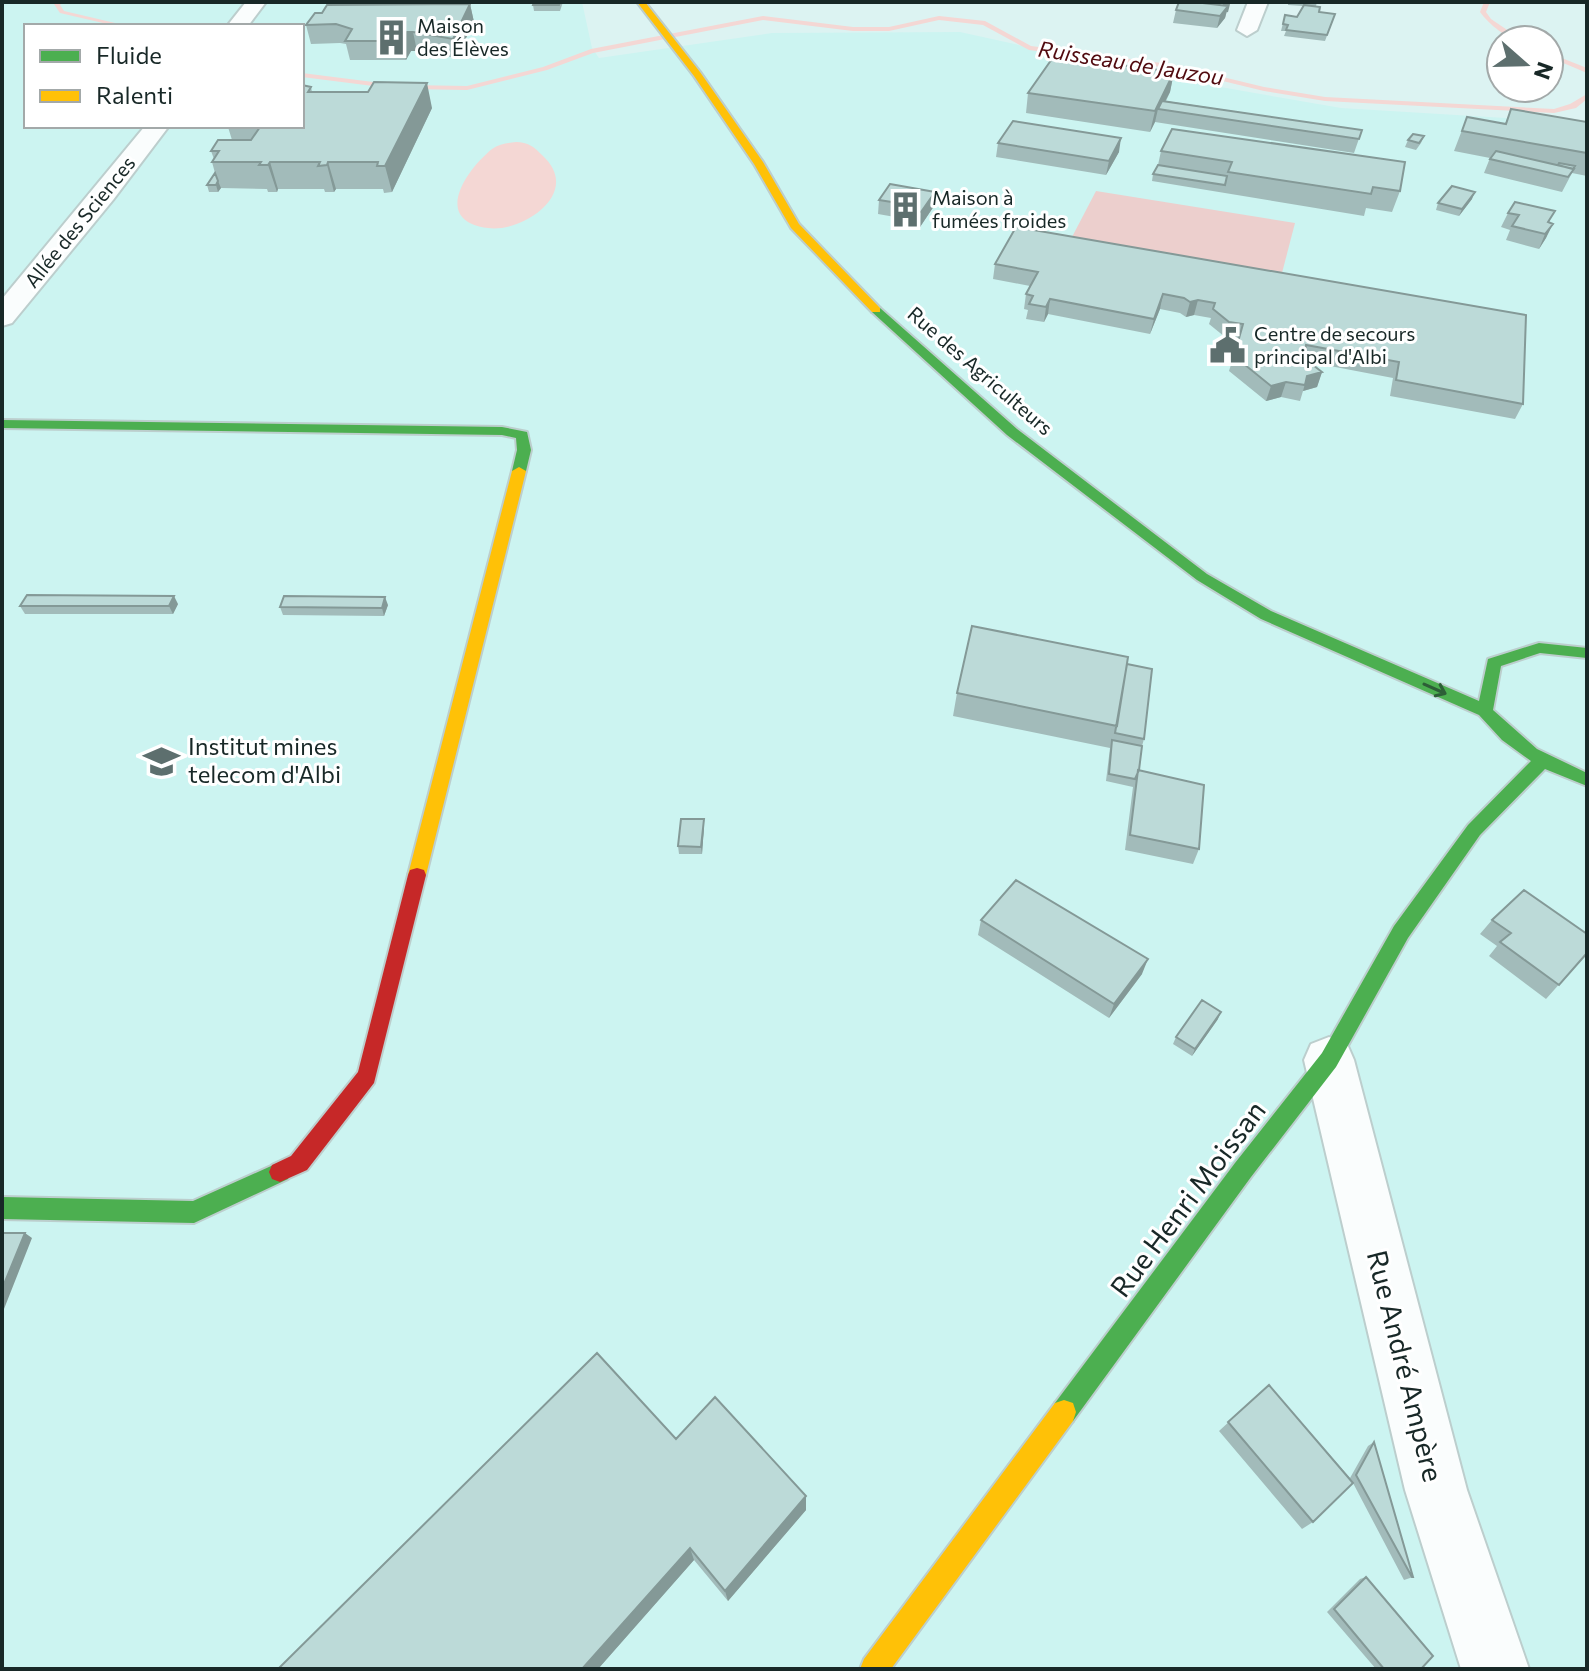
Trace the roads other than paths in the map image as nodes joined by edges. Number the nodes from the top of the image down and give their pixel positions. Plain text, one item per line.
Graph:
1 (256, 2) edge
2 (641, 2) edge
3 (1258, 2) edge
4 (239, 24) edge
5 (1247, 30) dead end
6 (155, 128) edge
7 (2, 317) edge
8 (2, 424) edge
9 (1587, 653) edge
10 (1386, 665) junction
11 (1434, 669) dead end
12 (1485, 711) junction
13 (1541, 762) junction
14 (1587, 780) edge
15 (1329, 1060) junction
16 (2, 1208) edge
17 (874, 1669) edge
18 (1495, 1669) edge

1 - 4 street
2 - 10 street, Rue des Agriculteurs
3 - 5 street
6 - 7 street, Allée des Sciences
8 - 16 street
9 - 12 street
10 - 11 street, Rue des Agriculteurs
10 -> 12 street, Rue des Agriculteurs
12 - 13 street, Rue des Agriculteurs
13 - 14 street, Rue des Agriculteurs
13 - 15 street, Rue Henri Moissan
15 - 17 street, Rue Henri Moissan
15 - 18 street, Rue André Ampère

